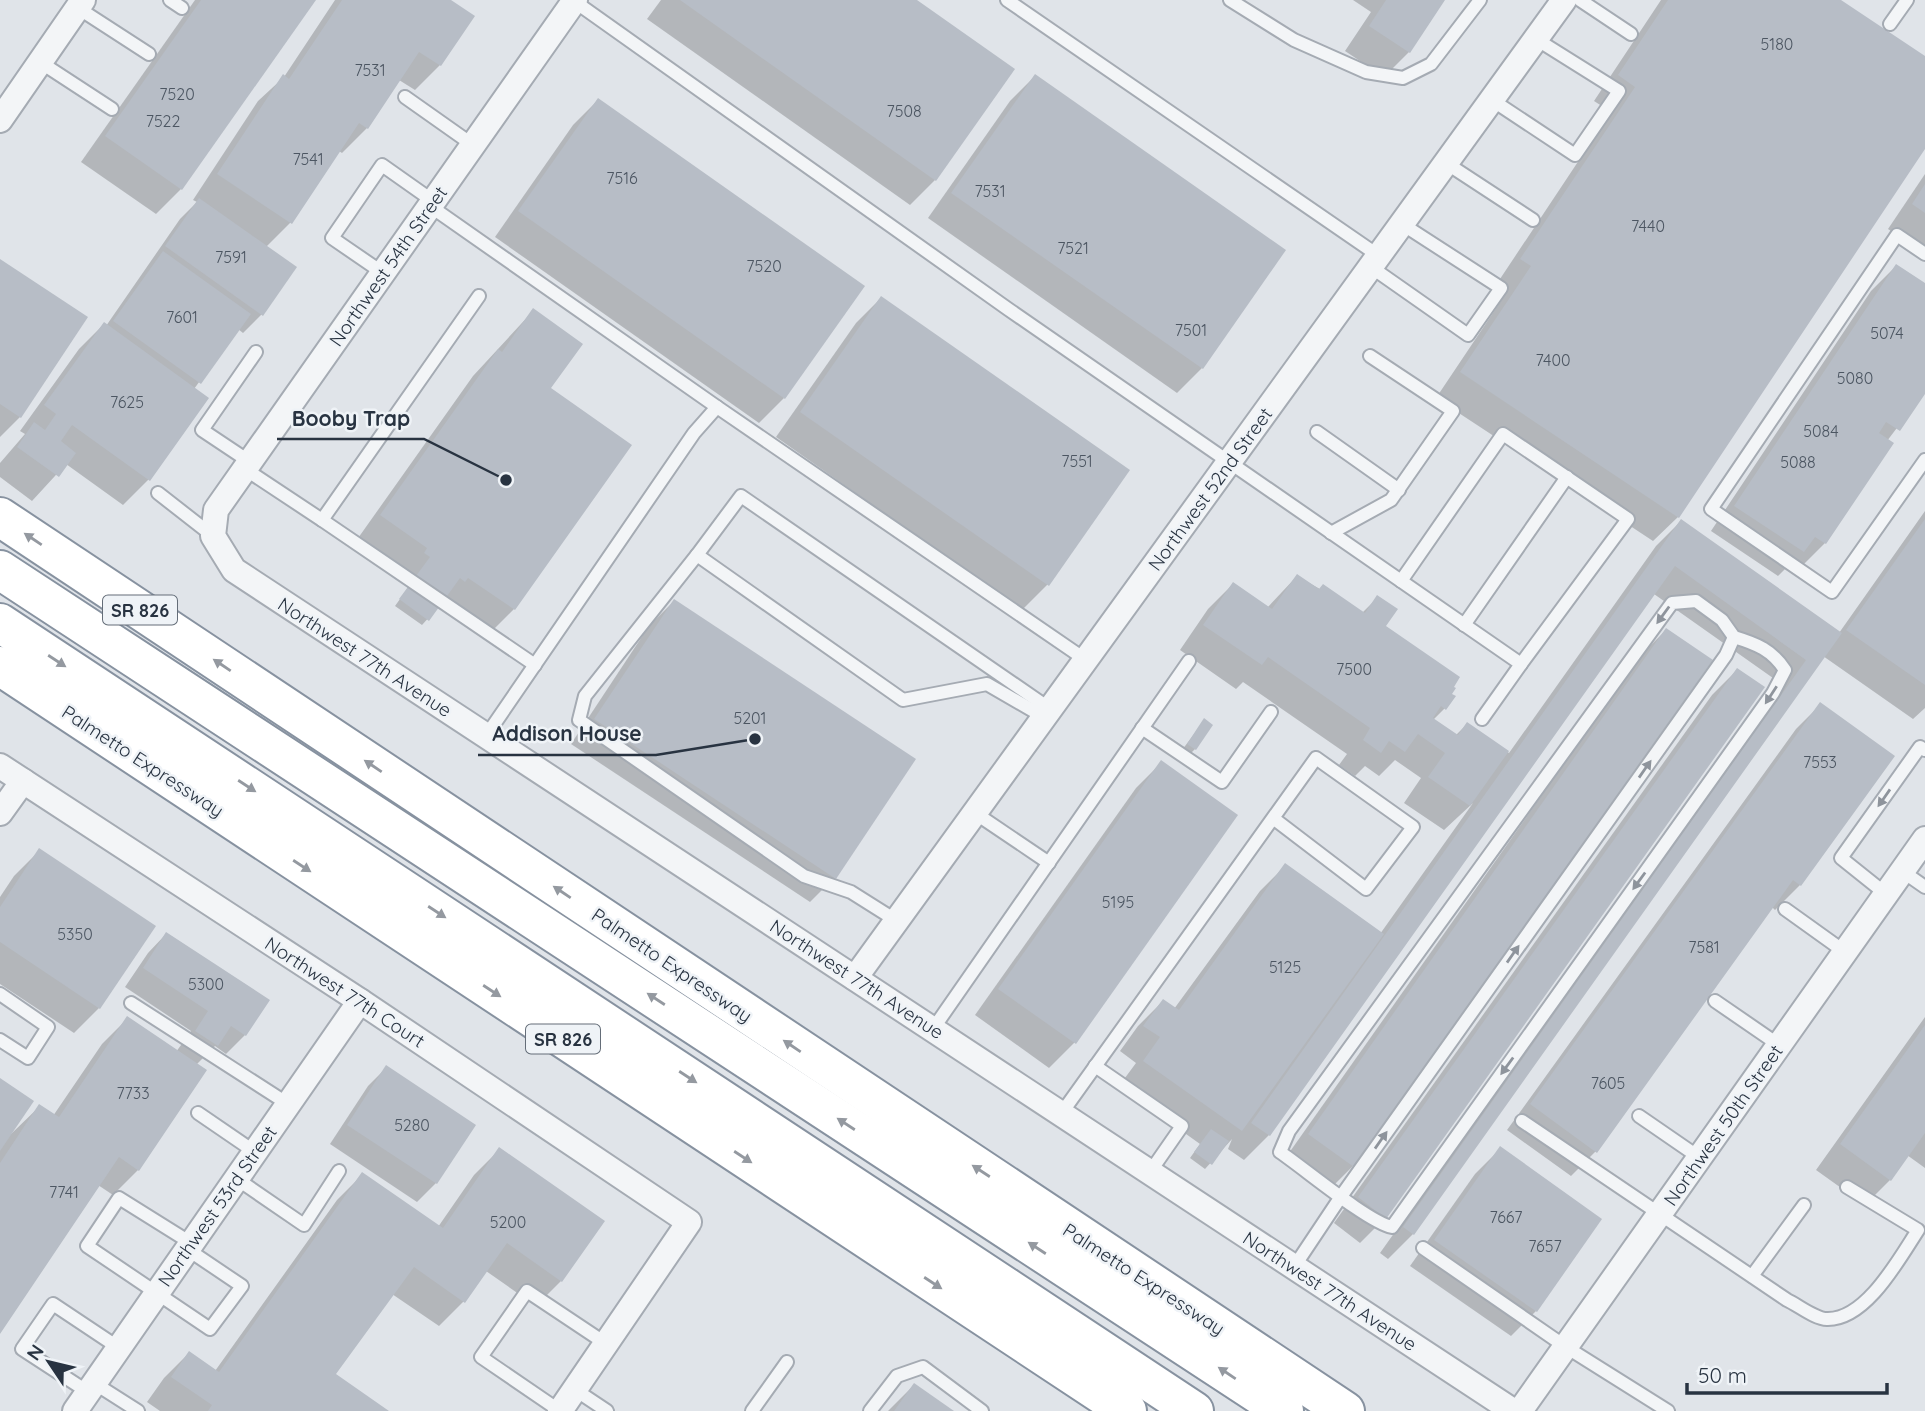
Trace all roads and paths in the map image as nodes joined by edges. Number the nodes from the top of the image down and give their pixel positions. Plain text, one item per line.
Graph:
1 (170, 0) edge
2 (1007, 0) edge
3 (1230, 0) edge
4 (1480, 0) edge
5 (1564, 0) edge
6 (1580, 0) edge
7 (1907, 0) edge
8 (568, 3) edge
9 (80, 4) edge
10 (182, 8) dead end
11 (1890, 24) dead end
12 (1631, 34) dead end
13 (1536, 39) junction
14 (149, 54) dead end
15 (40, 62) junction
16 (405, 97) dead end
17 (1492, 100) junction
18 (112, 109) dead end
19 (0, 120) edge
20 (473, 145) junction
21 (1446, 163) junction
22 (432, 204) junction
23 (1532, 220) dead end
24 (1402, 224) junction
25 (1925, 254) edge
26 (1375, 262) junction
27 (383, 273) junction
28 (480, 296) dead end
29 (256, 352) dead end
30 (1370, 356) dead end
31 (716, 407) junction
32 (1317, 432) dead end
33 (1925, 460) edge
34 (1229, 463) junction
35 (247, 466) junction
36 (1567, 477) junction
37 (1399, 490) junction
38 (158, 494) dead end
39 (0, 517) edge
40 (322, 520) junction
41 (1331, 533) junction
42 (213, 536) junction
43 (697, 555) junction
44 (0, 570) edge
45 (1401, 581) junction
46 (0, 623) edge
47 (1464, 625) junction
48 (1734, 637) junction
49 (1086, 660) junction
50 (1189, 661) dead end
51 (1521, 664) junction
52 (535, 665) junction
53 (0, 666) edge
54 (1271, 712) dead end
55 (1047, 713) junction
56 (1482, 719) dead end
57 (1142, 728) junction
58 (486, 736) junction
59 (1925, 750) edge
60 (0, 766) edge
61 (23, 781) junction
62 (0, 813) edge
63 (975, 813) junction
64 (1273, 818) junction
65 (1925, 839) edge
66 (1049, 863) junction
67 (1902, 871) junction
68 (1925, 887) edge
69 (1886, 894) junction
70 (1785, 909) dead end
71 (897, 921) junction
72 (1845, 952) junction
73 (855, 978) junction
74 (0, 994) edge
75 (360, 1001) junction
76 (1715, 1001) dead end
77 (131, 1003) dead end
78 (933, 1029) junction
79 (0, 1040) edge
80 (1779, 1045) junction
81 (1095, 1066) junction
82 (288, 1104) junction
83 (198, 1113) dead end
84 (1061, 1114) junction
85 (1639, 1116) dead end
86 (1522, 1121) dead end
87 (255, 1152) junction
88 (1700, 1158) junction
89 (339, 1171) dead end
90 (1150, 1172) junction
91 (236, 1179) junction
92 (1847, 1187) dead end
93 (1342, 1195) junction
94 (1804, 1205) dead end
95 (1660, 1213) junction
96 (1922, 1230) edge
97 (189, 1246) junction
98 (1423, 1248) dead end
99 (1294, 1267) junction
100 (1752, 1276) junction
101 (156, 1294) junction
102 (605, 1343) junction
103 (1566, 1347) junction
104 (118, 1348) junction
105 (787, 1362) dead end
106 (574, 1390) junction
107 (86, 1395) edge
108 (138, 1411) edge
109 (560, 1411) edge
110 (607, 1411) edge
111 (752, 1411) edge
112 (870, 1411) edge
113 (982, 1411) edge
114 (1127, 1411) edge
115 (1194, 1411) edge
116 (1284, 1411) edge
117 (1345, 1411) edge
118 (1513, 1411) edge
119 (1520, 1411) edge
120 (1668, 1411) edge

1 - 10 lane
2 - 26 lane
3 - 4 lane
5 - 13 street, Northwest 52nd Street
6 - 12 lane
7 - 11 lane
8 - 20 street, Northwest 54th Street
8 - 34 lane
9 - 14 lane
9 - 15 street
13 - 17 street, Northwest 52nd Street
13 - 17 lane
15 - 18 lane
15 - 19 street
16 - 20 lane
17 - 21 street, Northwest 52nd Street
20 - 22 street, Northwest 54th Street
21 - 23 lane
21 - 24 street, Northwest 52nd Street
22 - 27 street, Northwest 54th Street
22 - 27 lane
22 - 31 lane
24 - 26 street, Northwest 52nd Street
24 - 26 lane
25 - 33 lane
26 - 34 street, Northwest 52nd Street
27 - 35 street, Northwest 54th Street
28 - 40 lane
29 - 35 lane
30 - 37 lane
31 - 49 lane
31 - 52 lane
32 - 37 lane
34 - 41 lane
34 - 49 street, Northwest 52nd Street
35 - 40 lane
35 - 42 street, Northwest 54th Street
36 - 45 lane
36 - 47 lane
36 - 51 lane
37 - 41 lane
38 - 42 lane
117 -> 39 highway, Palmetto Expressway / SR 826
40 - 52 lane
41 - 45 lane
42 - 58 street, Northwest 77th Avenue
43 - 55 lane
43 - 55 lane
43 - 71 lane
116 -> 44 highway
45 - 47 lane
46 -> 115 highway
47 - 51 lane
93 -> 48 lane
48 -> 93 lane
48 -> 93 lane
49 - 55 street, Northwest 52nd Street
50 - 57 lane
51 - 56 lane
52 - 58 lane
53 -> 114 highway, Palmetto Expressway / SR 826
54 - 57 lane
55 - 63 street, Northwest 52nd Street
57 - 66 lane
58 - 73 street, Northwest 77th Avenue
59 -> 69 lane
60 - 61 street, Northwest 77th Court
61 - 62 street
61 - 75 street, Northwest 77th Court
63 - 66 lane
63 - 71 street, Northwest 52nd Street
64 - 64 lane
64 - 81 lane
65 - 67 street, Northwest 50th Street
66 - 78 lane
67 - 68 lane
67 - 69 street, Northwest 50th Street
69 - 72 street, Northwest 50th Street
70 - 72 lane
71 - 73 street, Northwest 52nd Street
72 - 80 street, Northwest 50th Street
73 - 78 street, Northwest 77th Avenue
74 - 79 lane
75 - 82 street, Northwest 53rd Street
75 - 102 street, Northwest 77th Court
76 - 80 lane
77 - 82 lane
78 - 84 street, Northwest 77th Avenue
80 - 88 street, Northwest 50th Street
81 - 84 lane
81 - 90 lane
82 - 87 street, Northwest 53rd Street
83 - 87 lane
84 - 90 street, Northwest 77th Avenue
85 - 88 lane
86 - 95 lane
87 - 91 street, Northwest 53rd Street
88 - 95 street, Northwest 50th Street
89 - 91 lane
90 - 99 street, Northwest 77th Avenue
91 - 97 street, Northwest 53rd Street
92 - 96 lane
93 - 99 lane
94 - 100 lane
95 - 100 lane
95 - 103 street, Northwest 50th Street
96 - 100 lane
97 - 101 street, Northwest 53rd Street
97 - 101 lane
97 - 101 lane
98 - 103 lane
99 - 118 street, Northwest 77th Avenue
101 - 104 street, Northwest 53rd Street
102 - 106 street
102 - 109 lane
103 - 119 street, Northwest 50th Street
103 - 120 lane
104 - 107 street, Northwest 53rd Street
104 - 107 lane
105 - 111 lane
106 - 109 street
106 - 110 lane
107 - 108 lane
112 - 113 lane

